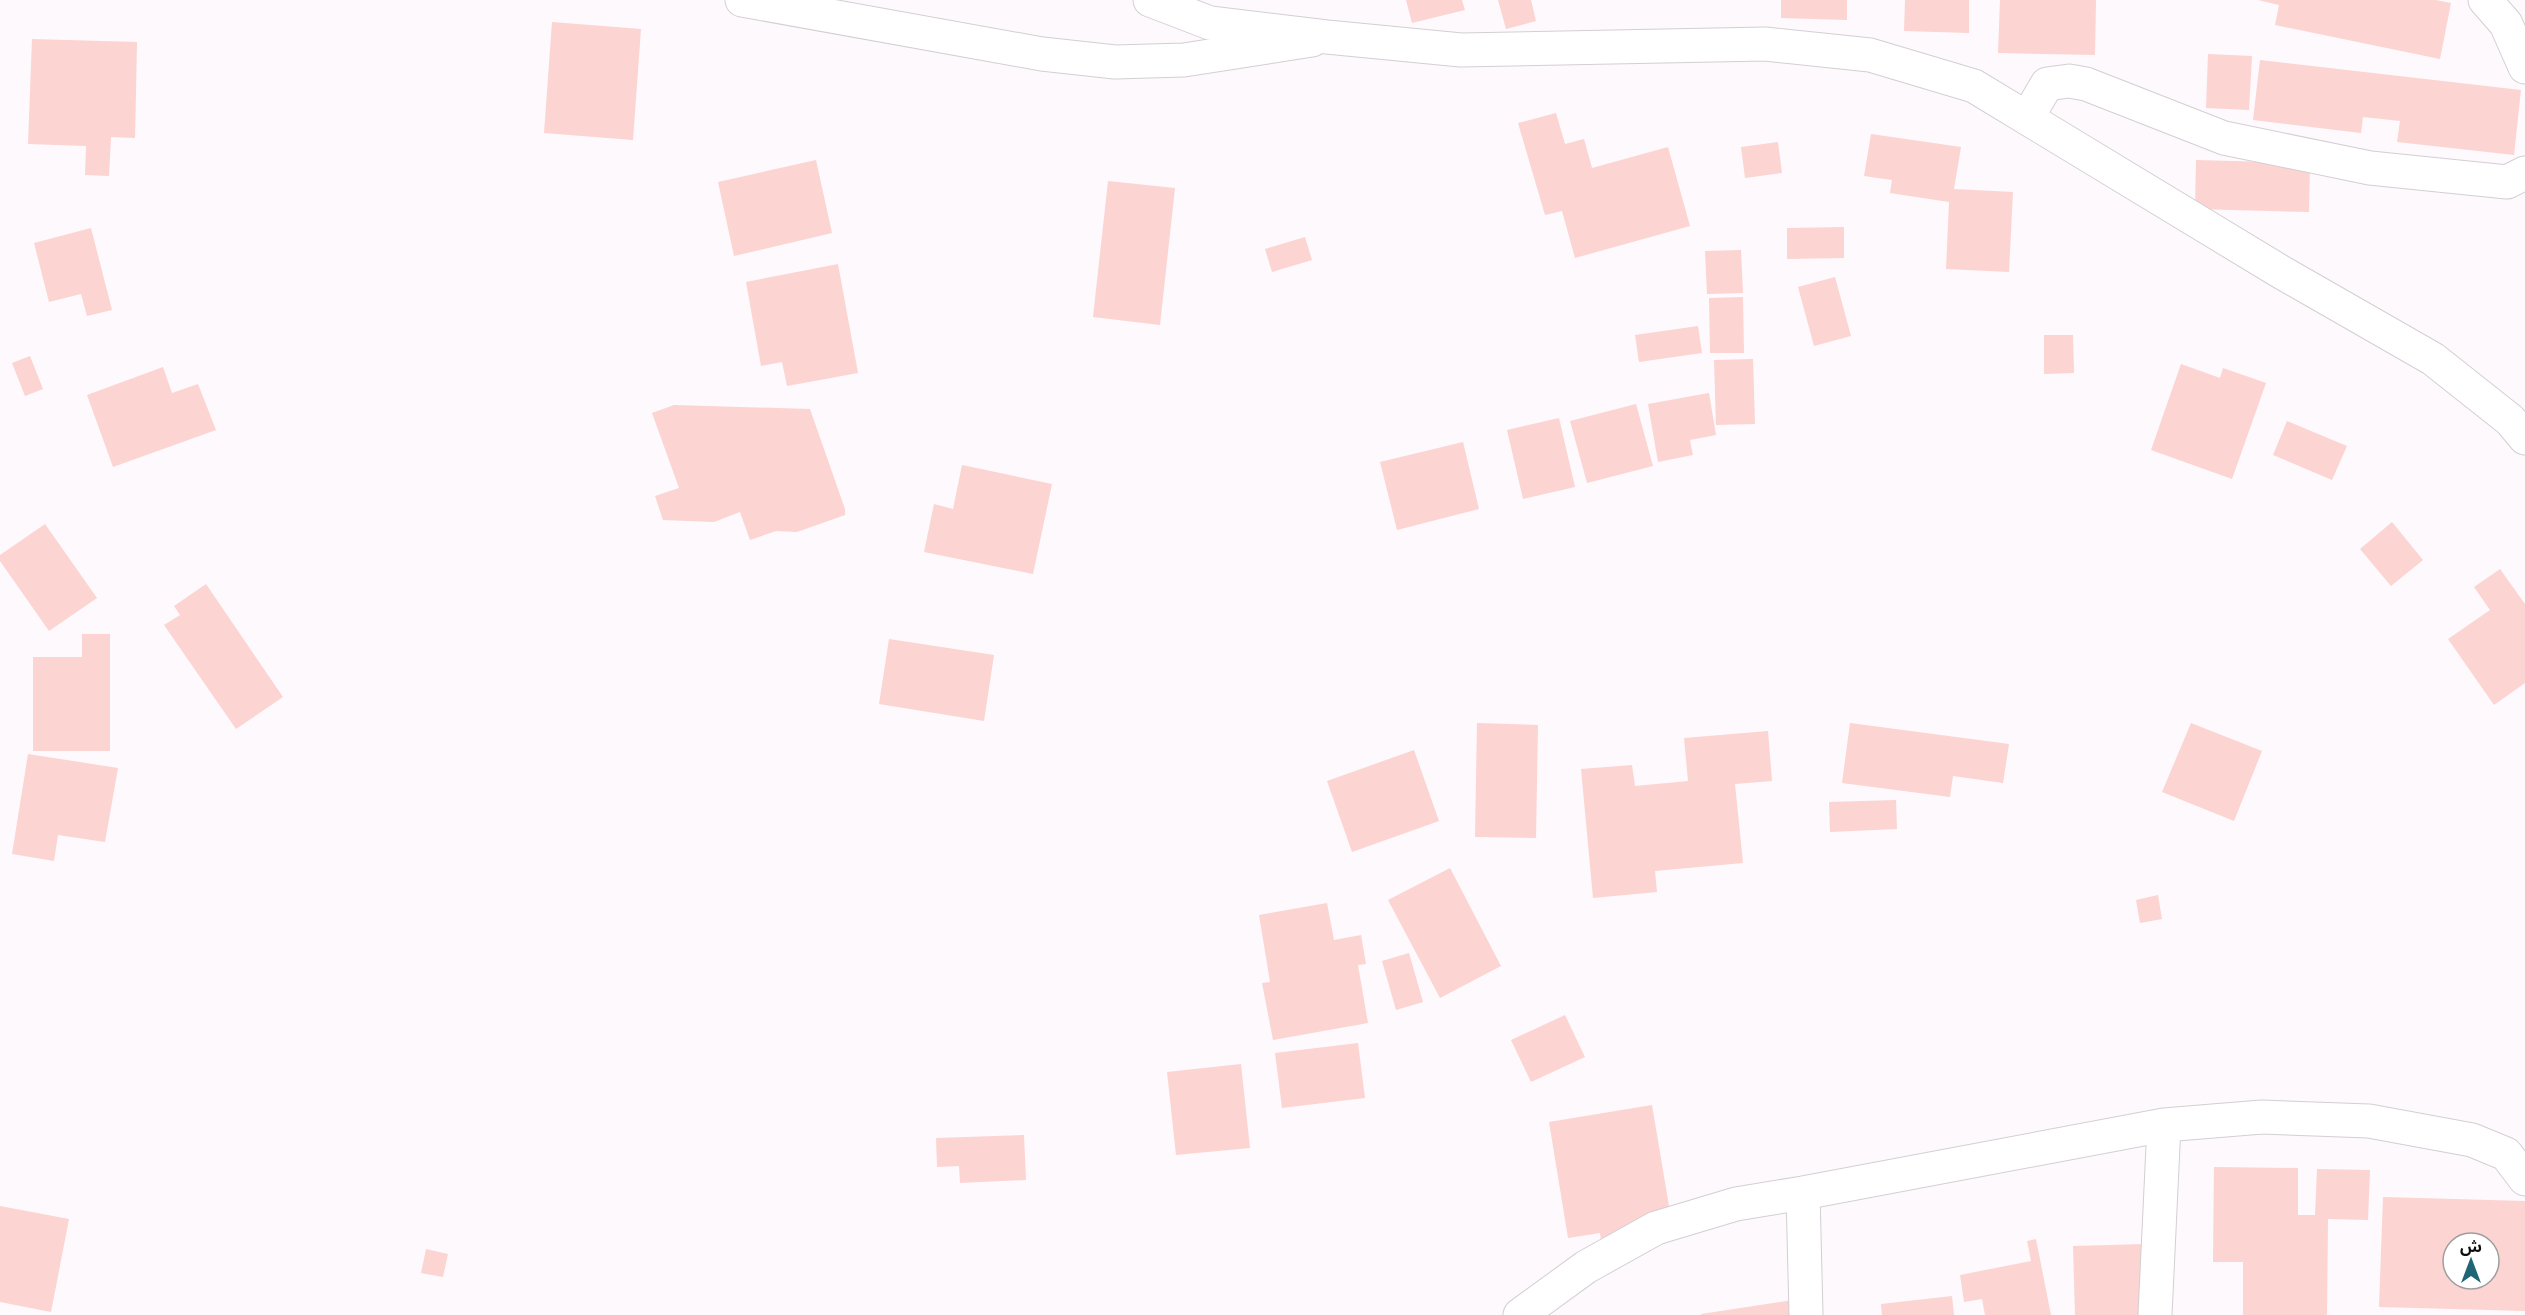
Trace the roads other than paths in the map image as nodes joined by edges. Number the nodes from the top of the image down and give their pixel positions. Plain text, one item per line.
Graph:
1 (742, 0) edge
2 (1150, 0) edge
3 (2485, 0) edge
4 (1327, 37) junction
5 (2525, 67) edge
6 (2027, 118) junction
7 (2525, 174) edge
8 (2525, 438) edge
9 (2164, 1125) junction
10 (2525, 1179) edge
11 (1803, 1193) junction
12 (1520, 1315) edge
13 (1806, 1315) edge
14 (2155, 1315) edge

1 - 4 street
2 - 4 street
3 - 5 street
4 - 6 street
6 - 7 street
6 - 8 street
9 - 10 street
9 - 11 street
9 - 14 street
11 - 12 street
11 - 13 street

